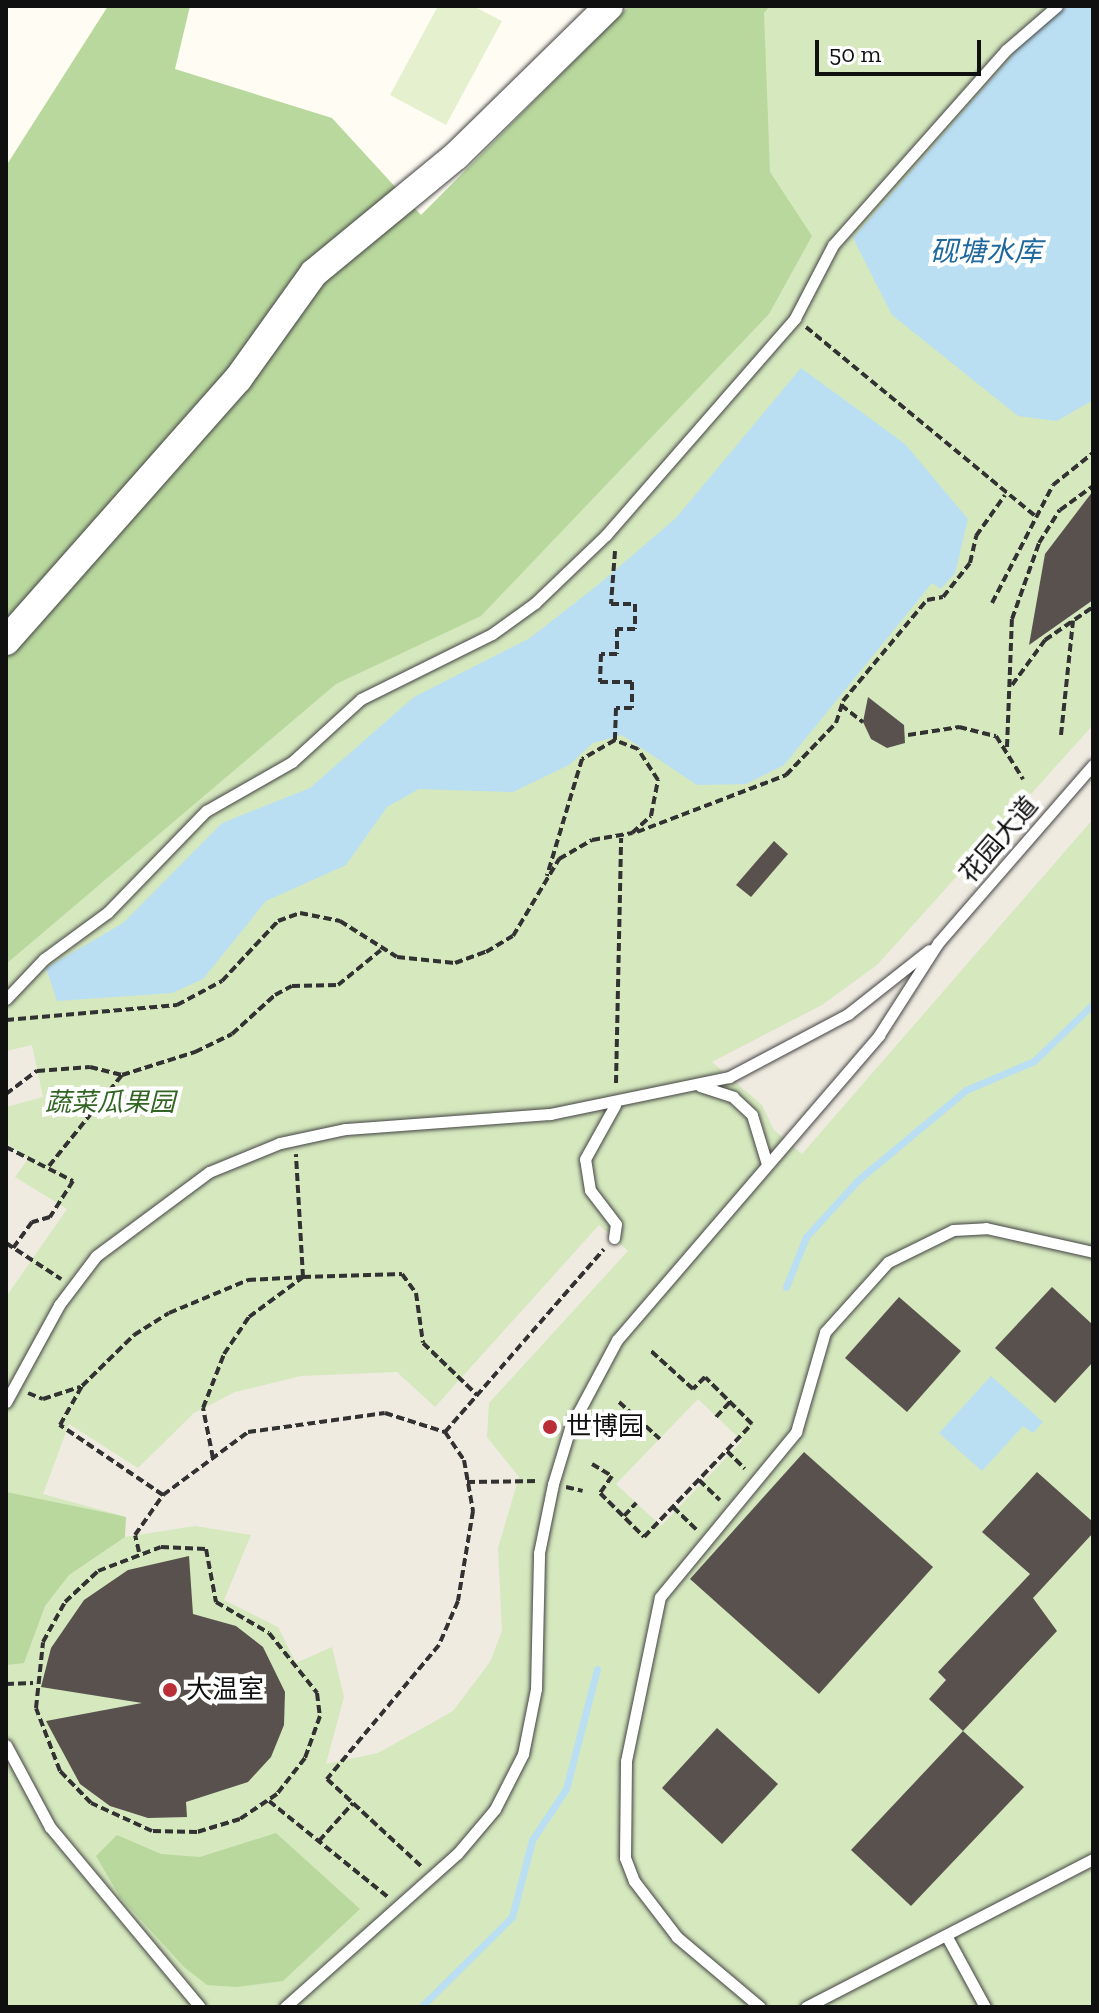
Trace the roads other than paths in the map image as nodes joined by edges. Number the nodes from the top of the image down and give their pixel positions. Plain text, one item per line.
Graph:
1 (609, 6) edge
2 (1057, 6) edge
3 (6, 641) edge
4 (1093, 765) edge
5 (938, 943) junction
6 (6, 999) edge
7 (696, 1085) junction
8 (615, 1105) junction
9 (767, 1164) junction
10 (614, 1238) road end
11 (1093, 1252) edge
12 (6, 1402) edge
13 (6, 1745) edge
14 (1093, 1859) edge
15 (947, 1937) junction
16 (200, 2007) edge
17 (285, 2007) edge
18 (760, 2007) edge
19 (806, 2007) edge
20 (985, 2007) edge

1 - 3 street
2 - 6 lane
4 - 5 lane, 花园大道
5 - 7 lane
5 - 9 lane
7 - 8 lane
7 - 9 lane
8 - 10 lane
8 - 12 lane
9 - 17 lane
11 - 18 lane
13 - 16 lane
14 - 15 lane
15 - 19 lane
15 - 20 lane

